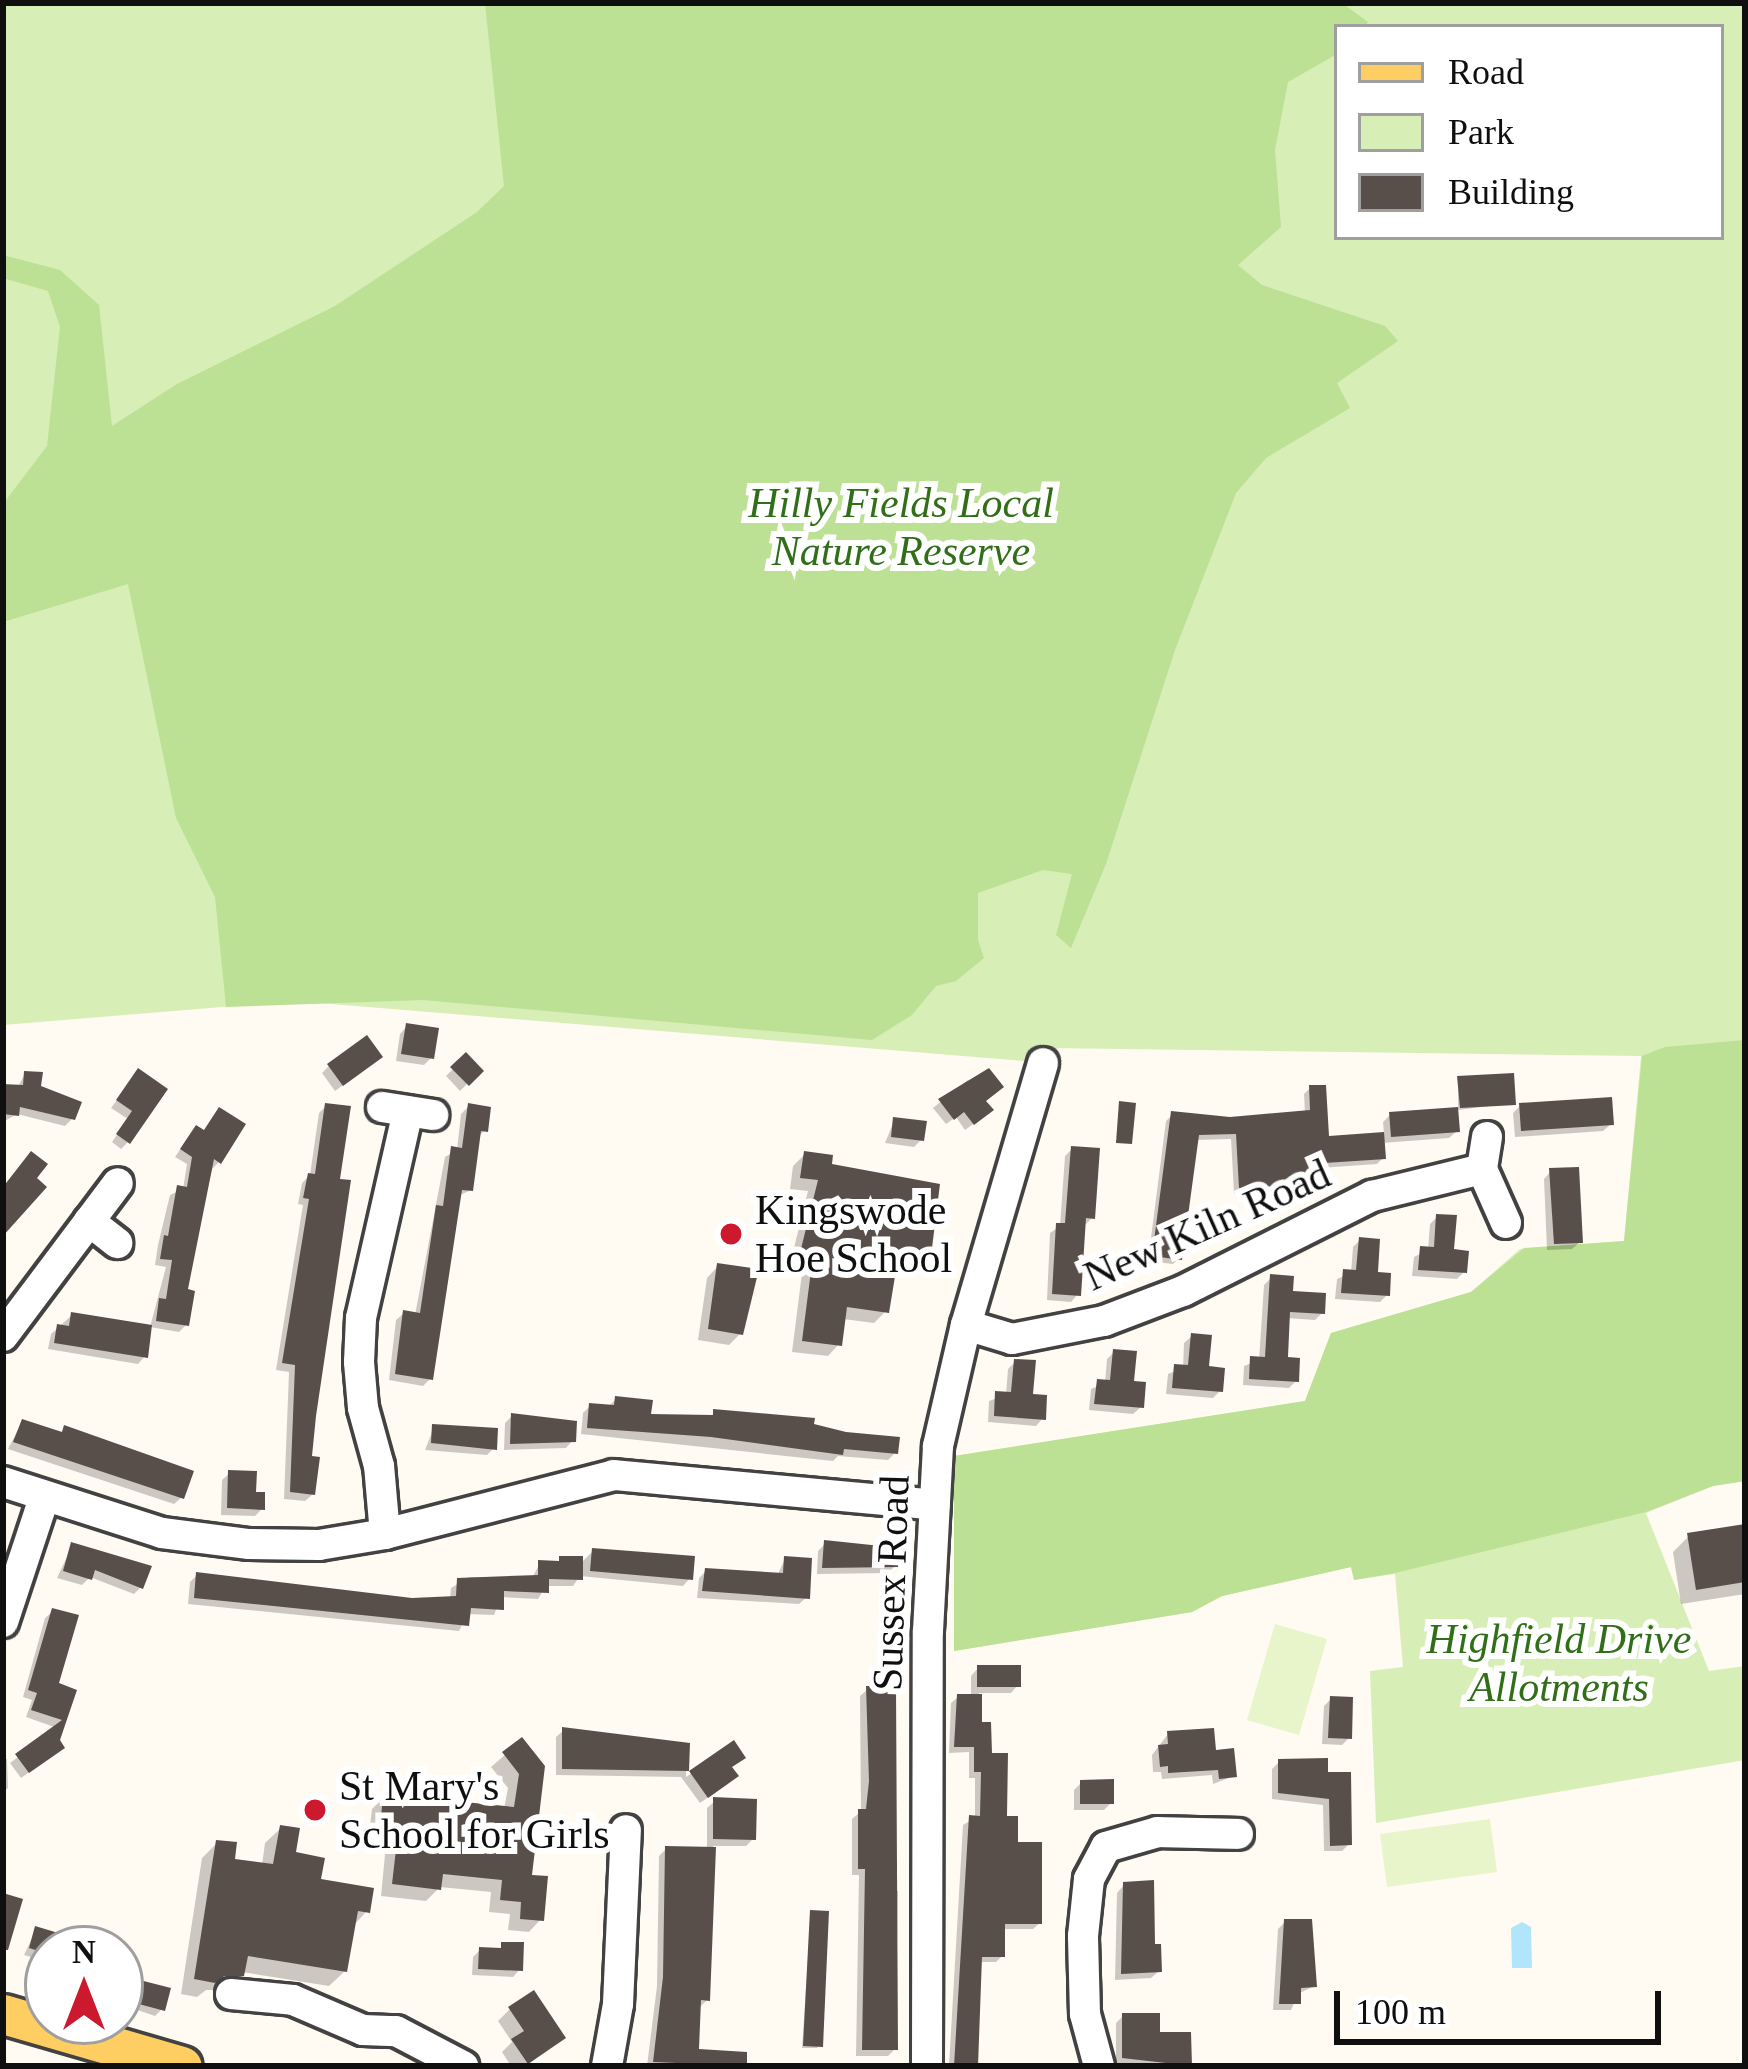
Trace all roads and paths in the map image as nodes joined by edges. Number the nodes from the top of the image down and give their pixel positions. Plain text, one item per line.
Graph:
1 (1043, 1063) dead end
2 (408, 1111) dead end
3 (1487, 1138) dead end
4 (1482, 1169) junction
5 (118, 1183) dead end
6 (89, 1222) junction
7 (1506, 1223) dead end
8 (117, 1243) dead end
9 (966, 1325) junction
10 (3, 1336) edge
11 (3, 1482) edge
12 (44, 1498) junction
13 (935, 1505) junction
14 (385, 1534) junction
15 (3, 1622) edge
16 (626, 1830) dead end
17 (1238, 1834) dead end
18 (231, 1994) dead end
19 (3, 2014) edge
20 (165, 2064) edge
21 (463, 2066) edge
22 (607, 2066) edge
23 (927, 2066) edge
24 (1099, 2066) edge

1 - 9 street, Sussex Road
2 - 14 street
3 - 4 street
4 - 7 street
4 - 9 street, New Kiln Road
5 - 6 street
6 - 8 street
6 - 10 street
9 - 13 street, Sussex Road
11 - 12 street
12 - 14 street
12 - 15 street
13 - 14 street
13 - 23 street, Sussex Road
16 - 22 street
17 - 24 street
18 - 21 street
19 - 20 main road

